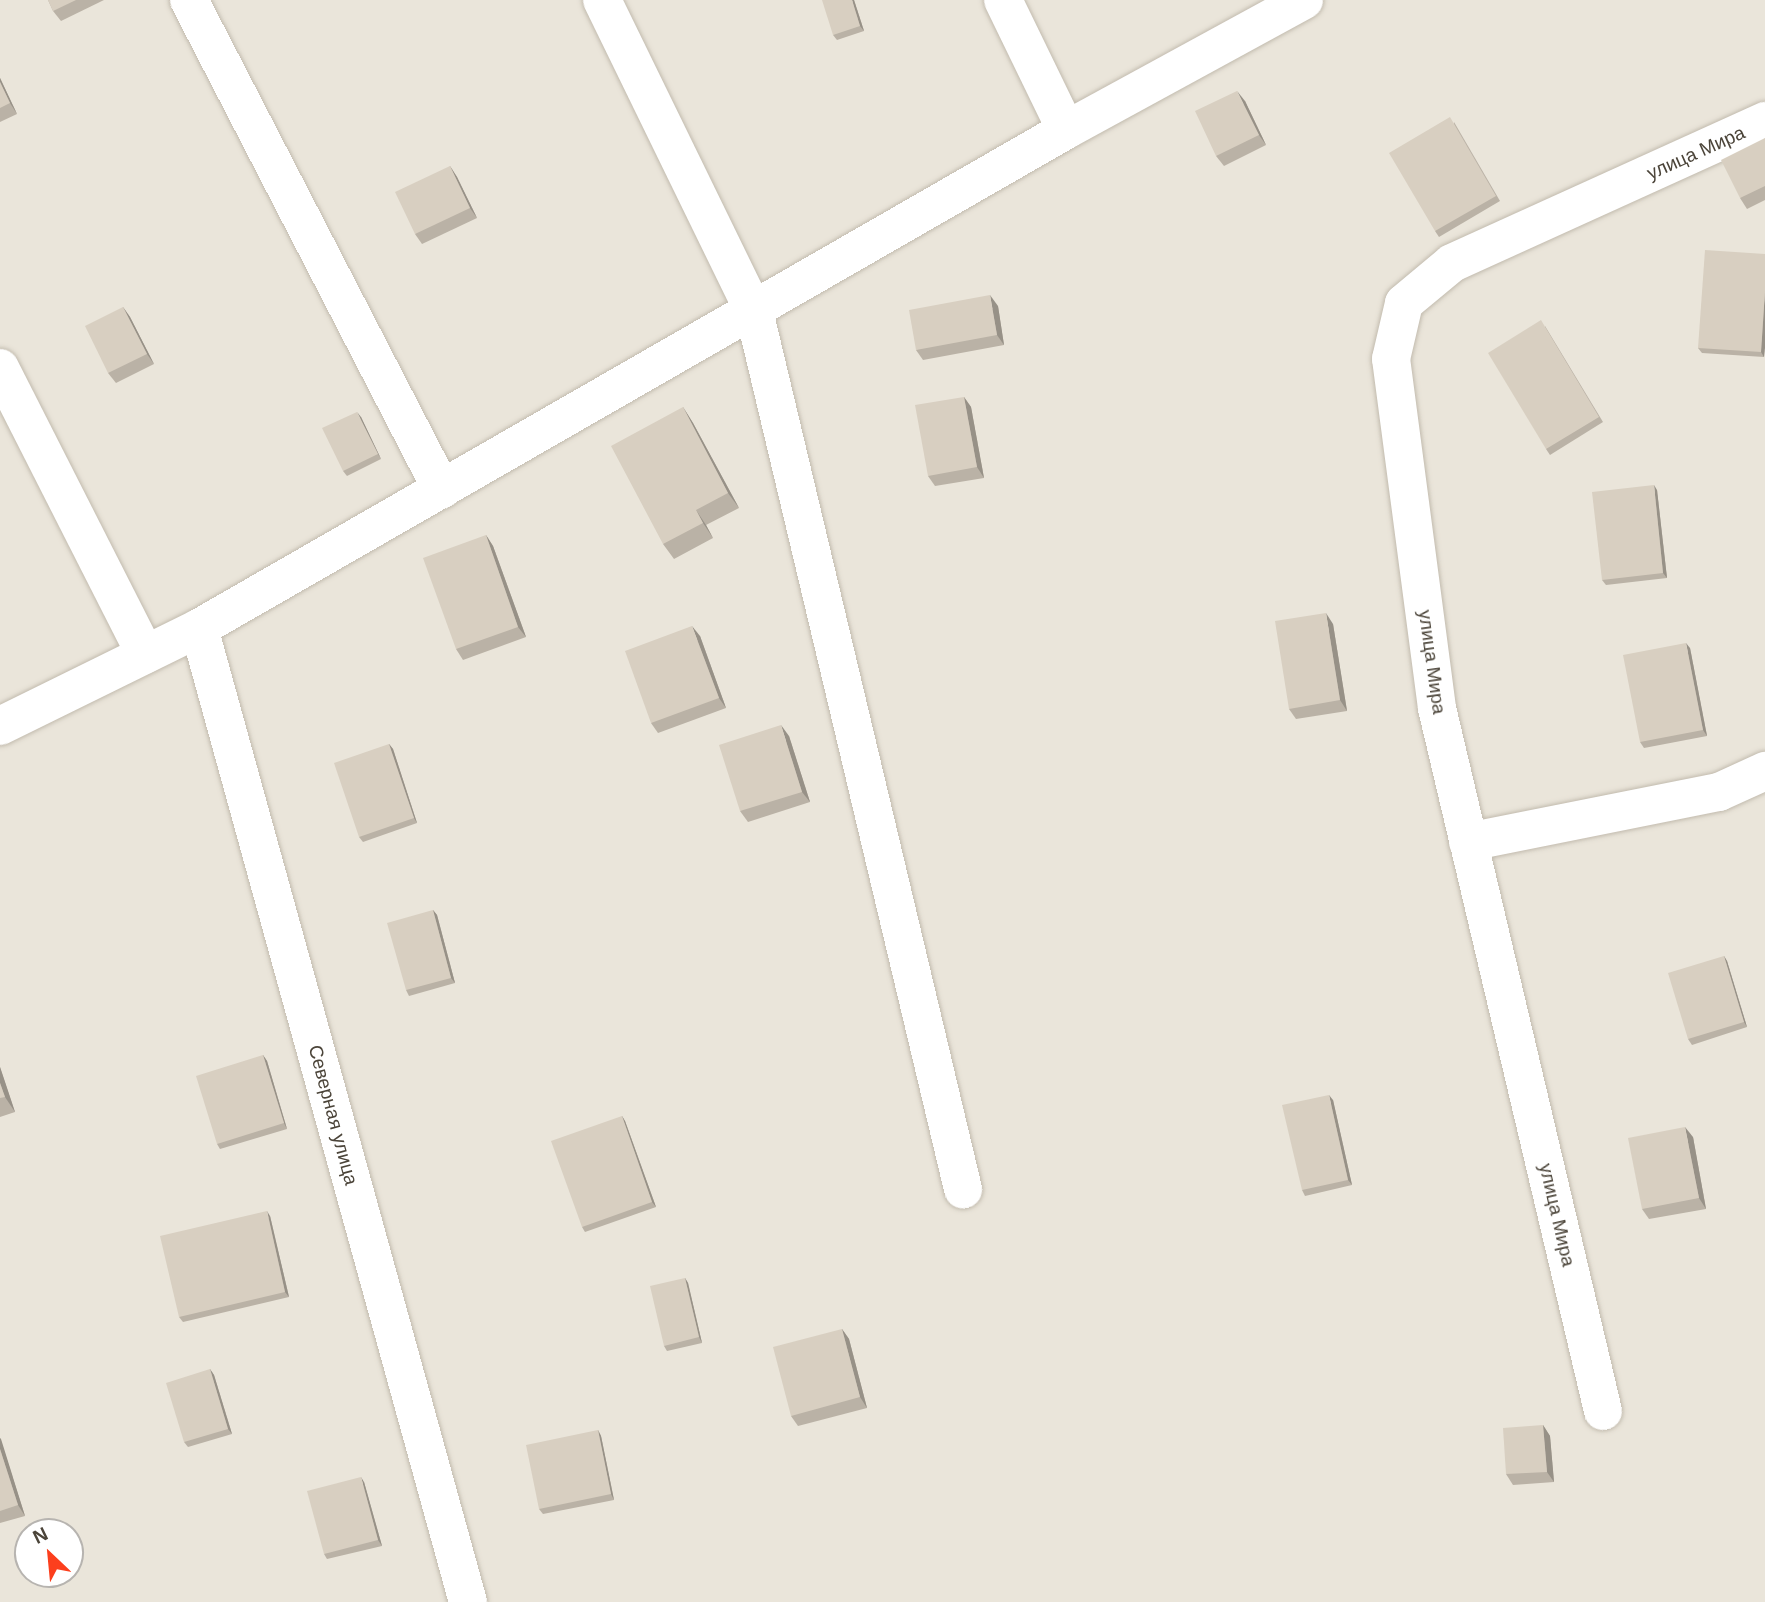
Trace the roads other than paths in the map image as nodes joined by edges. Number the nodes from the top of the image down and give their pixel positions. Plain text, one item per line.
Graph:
1 (189, 0) edge
2 (602, 0) edge
3 (1003, 0) edge
4 (1304, 0) edge
5 (1765, 121) edge
6 (1066, 130) junction
7 (754, 312) junction
8 (0, 368) edge
9 (442, 490) junction
10 (199, 628) junction
11 (145, 654) junction
12 (0, 726) edge
13 (1765, 771) edge
14 (1468, 842) junction
15 (963, 1189) dead end
16 (1603, 1411) dead end
17 (468, 1602) edge

1 - 9 street
2 - 7 street
3 - 6 street
4 - 6 street
5 - 14 street, улица Мира
6 - 7 street
7 - 9 street
7 - 15 street
8 - 11 street
9 - 10 street
10 - 11 street
10 - 17 street, Северная улица
11 - 12 street
13 - 14 street
14 - 16 street, улица Мира

